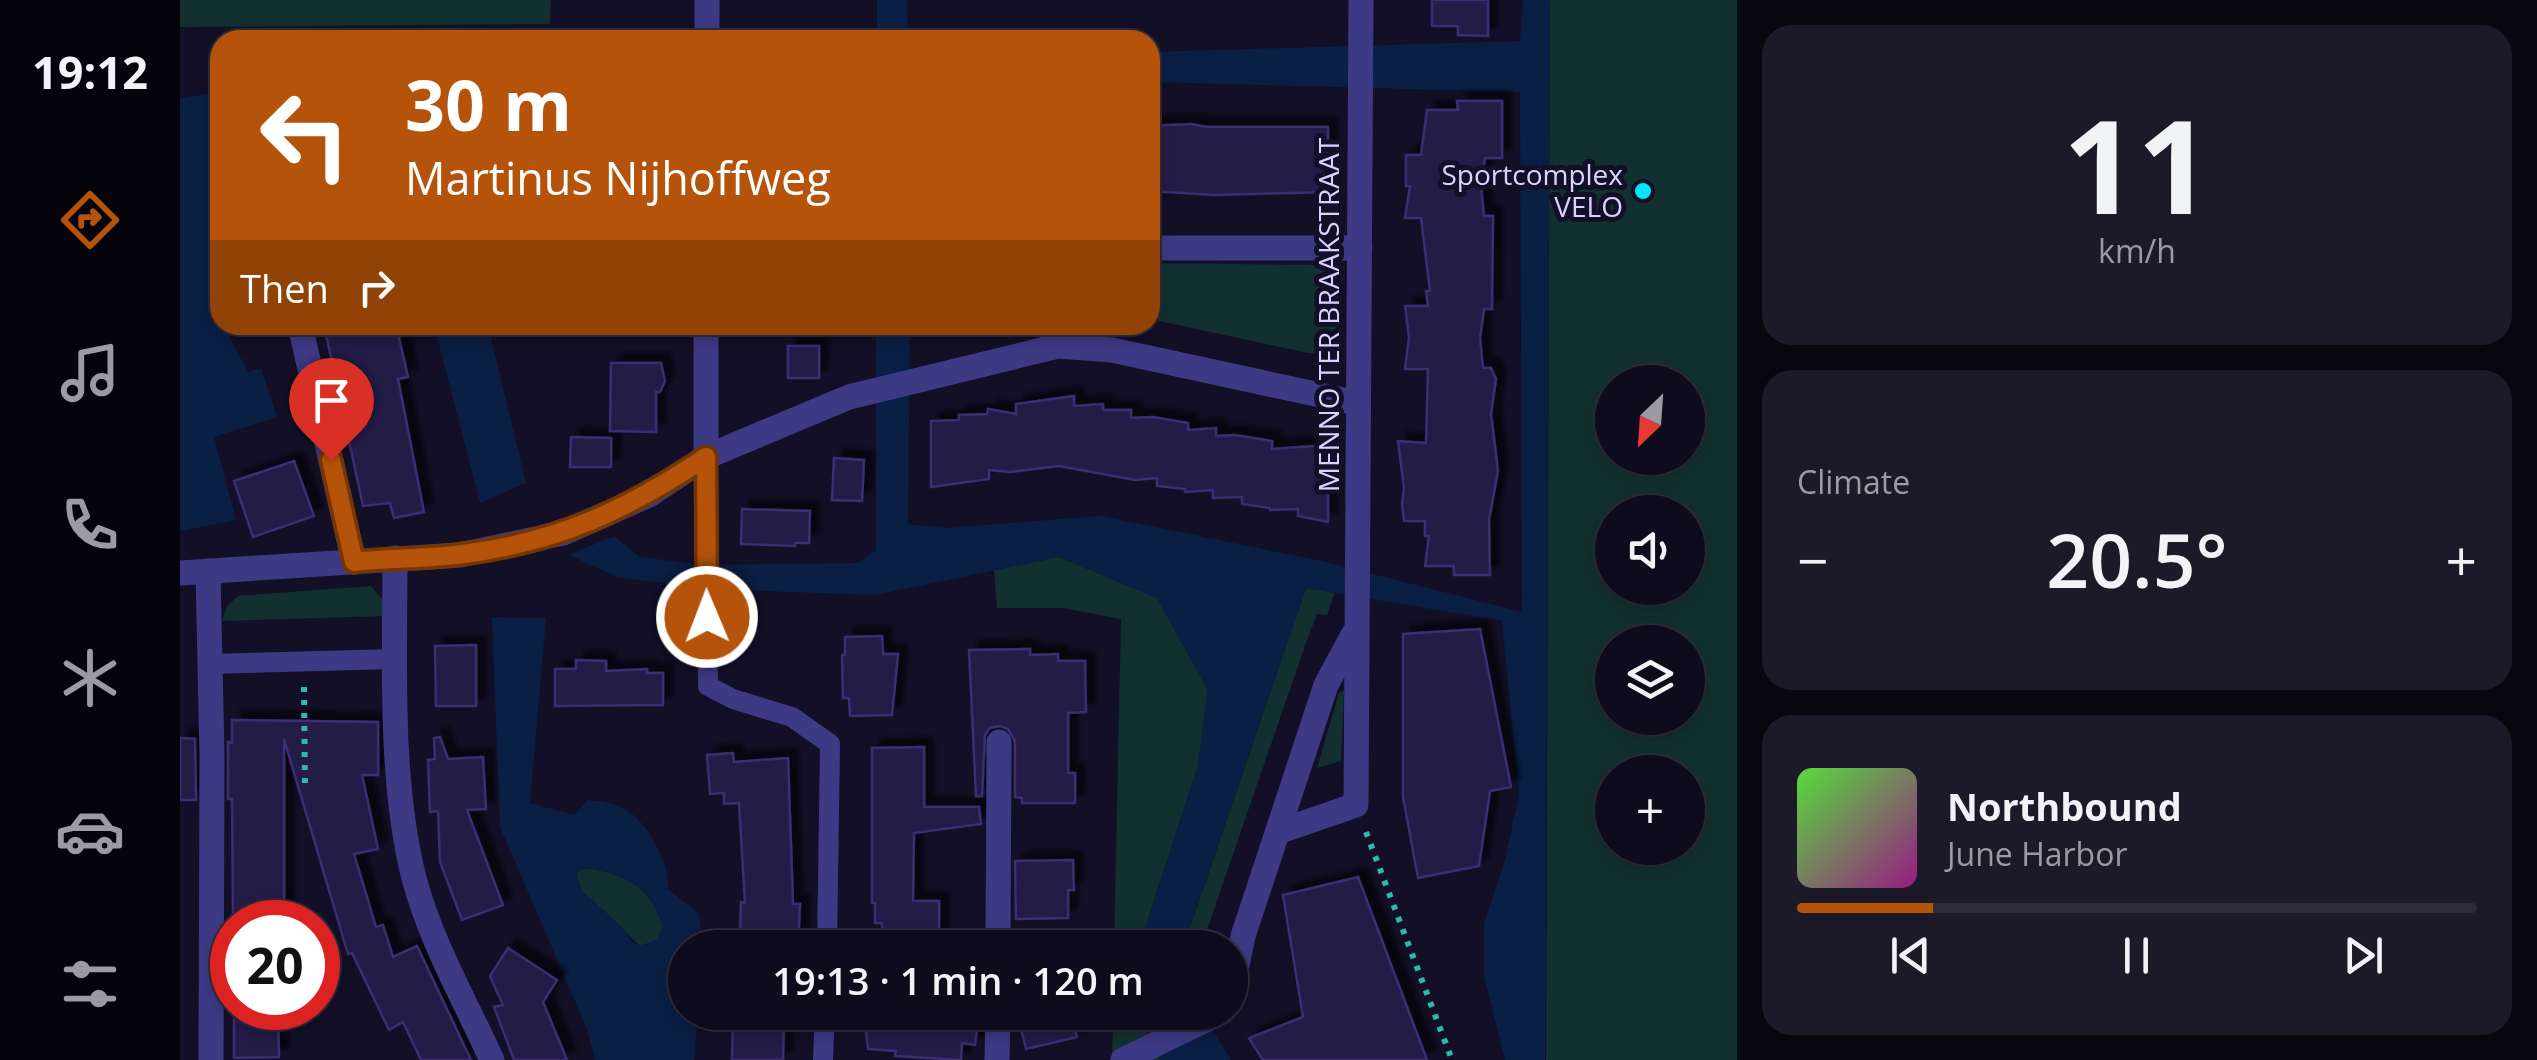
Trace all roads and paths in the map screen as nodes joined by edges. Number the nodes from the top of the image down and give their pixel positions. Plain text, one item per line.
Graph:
1 (707, 0) edge
2 (1361, 0) edge
3 (707, 30) edge
4 (1160, 248) edge
5 (1360, 248) junction
6 (302, 335) edge
7 (706, 335) edge
8 (1059, 336) edge
9 (1357, 403) junction
10 (706, 457) junction
11 (396, 558) junction
12 (354, 562) junction
13 (208, 572) junction
14 (180, 573) edge
15 (1356, 623) junction
16 (395, 659) junction
17 (304, 661) junction
18 (210, 664) junction
19 (999, 742) dead end
20 (304, 790) dead end
21 (1356, 804) junction
22 (1278, 832) junction
23 (828, 930) edge
24 (998, 930) edge
25 (1245, 930) edge
26 (824, 1030) edge
27 (998, 1030) edge
28 (1183, 1030) edge
29 (1135, 1055) edge
30 (212, 1060) edge
31 (492, 1060) edge
32 (823, 1060) edge
33 (998, 1060) edge
34 (1452, 1060) edge

1 - 3 street
2 - 5 street, MENNO TER BRAAKSTRAAT
4 - 5 street
5 - 9 street, MENNO TER BRAAKSTRAAT
6 - 12 street
7 - 10 street
8 - 9 street
8 - 10 street
9 - 15 street, MENNO TER BRAAKSTRAAT
10 - 11 street
10 - 23 lane
11 - 12 street
11 - 16 street
12 - 13 street
13 - 14 street
13 - 18 street
15 - 21 street, MENNO TER BRAAKSTRAAT
15 - 22 street, MENNO TER BRAAKSTRAAT
16 - 17 lane
16 - 31 street
17 - 18 lane
17 - 20 path
18 - 30 street
19 - 24 street
21 - 22 street
21 - 34 path
22 - 25 street, MENNO TER BRAAKSTRAAT
26 - 32 lane
27 - 33 street
28 - 29 street, MENNO TER BRAAKSTRAAT

